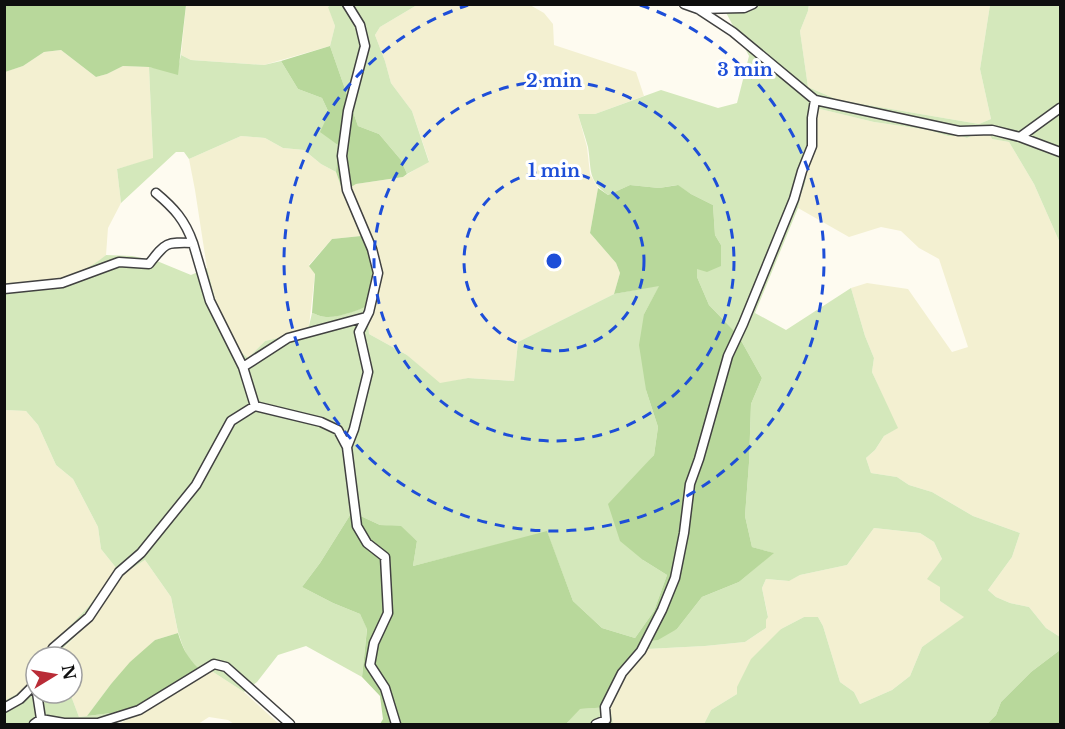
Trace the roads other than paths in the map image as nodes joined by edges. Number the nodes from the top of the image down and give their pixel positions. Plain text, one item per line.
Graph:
1 (347, 4) edge
2 (684, 4) edge
3 (753, 4) edge
4 (698, 9) junction
5 (815, 100) junction
6 (1060, 108) edge
7 (1020, 137) junction
8 (1060, 152) edge
9 (156, 192) dead end
10 (193, 243) junction
11 (4, 289) edge
12 (366, 317) junction
13 (243, 367) junction
14 (255, 406) junction
15 (347, 447) junction
16 (57, 645) edge
17 (24, 696) edge
18 (37, 705) edge
19 (4, 708) edge
20 (38, 722) edge
21 (290, 724) edge
22 (396, 724) edge
23 (600, 724) edge

1 - 12 street
2 - 4 street
3 - 4 street
4 - 5 street
5 - 7 street
5 - 23 street
6 - 7 street
7 - 8 street
9 - 10 street
10 - 11 street
10 - 13 street
12 - 13 street
12 - 15 street
13 - 14 street
14 - 15 street
14 - 16 street
15 - 22 street
17 - 19 street
18 - 20 street
20 - 21 street

